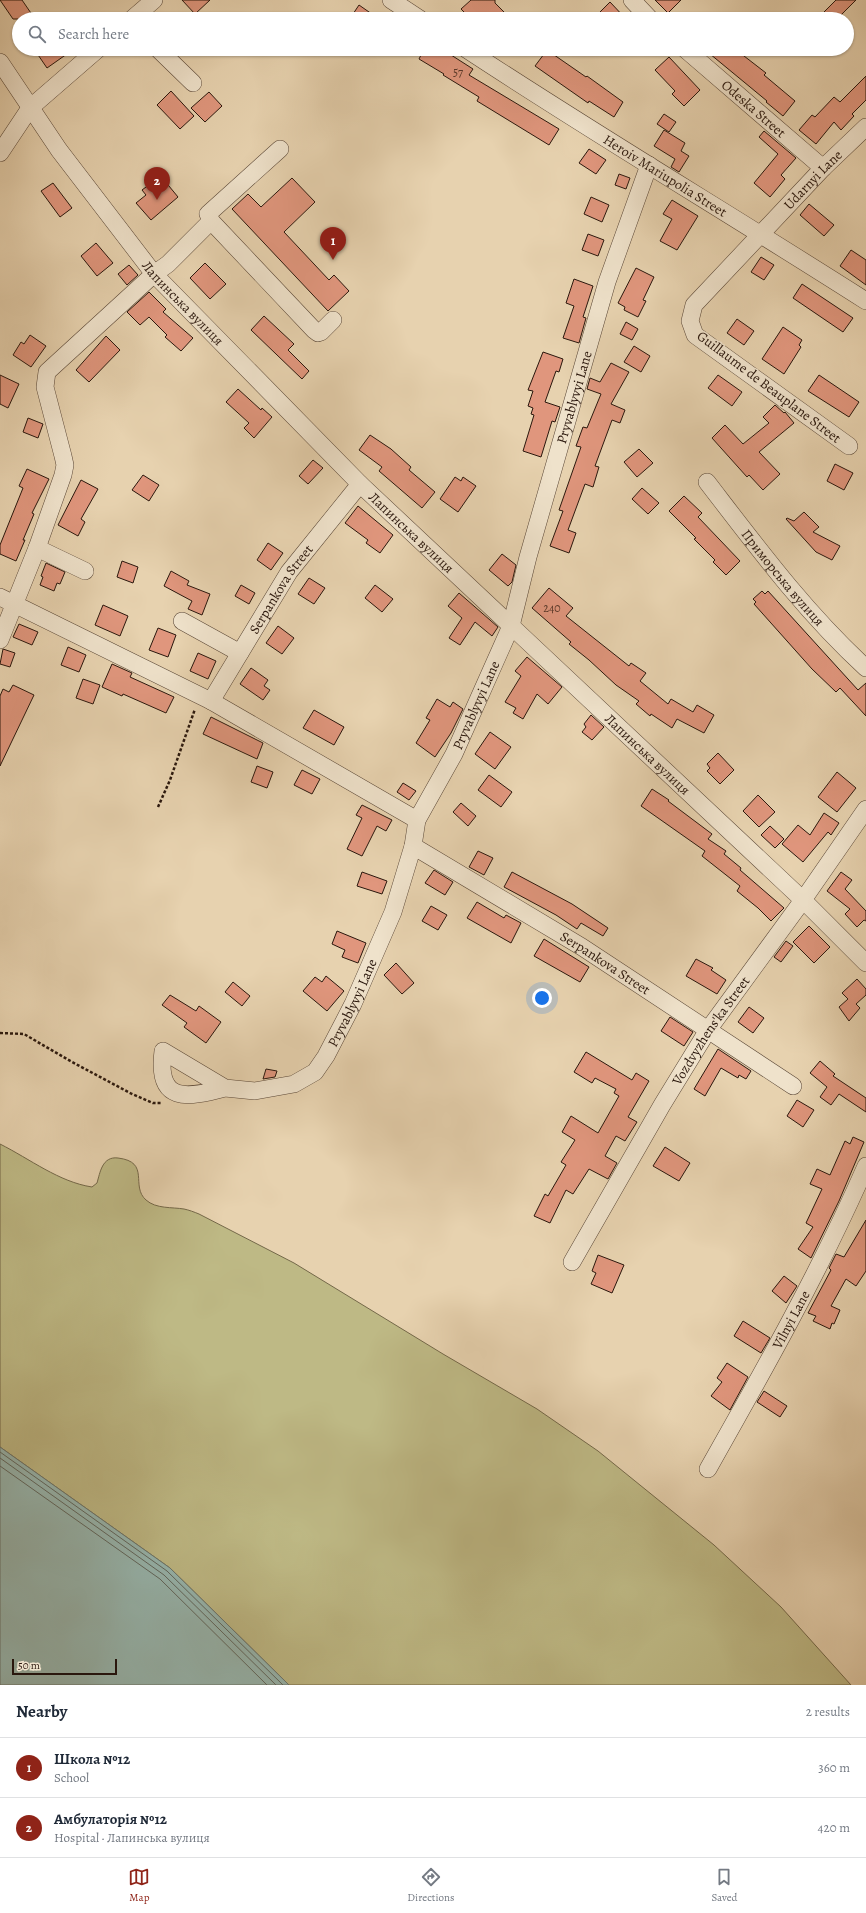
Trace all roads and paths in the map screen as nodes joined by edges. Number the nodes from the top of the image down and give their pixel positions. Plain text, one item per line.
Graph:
1 (154, 0) edge
2 (391, 0) edge
3 (632, 0) edge
4 (140, 12) edge
5 (409, 12) edge
6 (643, 12) edge
7 (90, 56) edge
8 (165, 56) edge
9 (477, 56) edge
10 (693, 56) edge
11 (0, 62) edge
12 (192, 83) dead end
13 (30, 108) junction
14 (866, 127) edge
15 (280, 149) dead end
16 (0, 154) edge
17 (649, 165) junction
18 (823, 168) junction
19 (211, 221) junction
20 (760, 234) junction
21 (154, 274) junction
22 (866, 302) edge
23 (333, 320) dead end
24 (849, 446) dead end
25 (707, 482) dead end
26 (360, 484) junction
27 (37, 548) junction
28 (85, 572) dead end
29 (0, 597) edge
30 (15, 605) junction
31 (182, 621) dead end
32 (511, 626) junction
33 (0, 640) edge
34 (240, 653) junction
35 (866, 668) edge
36 (205, 698) junction
37 (158, 806) dead end
38 (866, 809) edge
39 (417, 820) junction
40 (413, 846) junction
41 (803, 900) junction
42 (866, 963) edge
43 (708, 1030) junction
44 (0, 1033) edge
45 (793, 1086) dead end
46 (225, 1088) junction
47 (165, 1103) dead end
48 (866, 1166) edge
49 (572, 1262) dead end
50 (708, 1469) dead end

1 - 4 street
2 - 5 street
3 - 6 street
7 - 13 street
8 - 12 street
9 - 17 street, Heroiv Mariupolia Street
10 - 18 street, Odeska Street
11 - 13 street, Лапинська вулиця
13 - 16 street
13 - 21 street, Лапинська вулиця
14 - 18 street, Udarnyi Lane
15 - 19 street
17 - 20 street, Heroiv Mariupolia Street
17 - 32 street, Pryvablyvyi Lane
18 - 20 street, Udarnyi Lane
19 - 21 street
19 - 23 street
20 - 22 street, Heroiv Mariupolia Street
20 - 24 street, Guillaume de Beauplane Street
21 - 26 street, Лапинська вулиця
21 - 27 street
25 - 35 street, Приморська вулиця
26 - 32 street, Лапинська вулиця
26 - 34 street, Serpankova Street
27 - 28 street
27 - 30 street
29 - 30 street
30 - 33 street
30 - 36 street
31 - 34 street
32 - 39 street, Pryvablyvyi Lane
32 - 41 street, Лапинська вулиця
34 - 36 street, Serpankova Street
36 - 37 path
36 - 39 street
38 - 41 street, Vozdvyzhens'ka Street
39 - 40 street, Pryvablyvyi Lane
40 - 43 street, Serpankova Street
40 - 46 street, Pryvablyvyi Lane
41 - 42 street, Лапинська вулиця
41 - 43 street, Vozdvyzhens'ka Street
43 - 45 street, Serpankova Street
43 - 49 street, Vozdvyzhens'ka Street
44 - 47 path
46 - 46 street, Pryvablyvyi Lane
48 - 50 street, Vilnyi Lane

